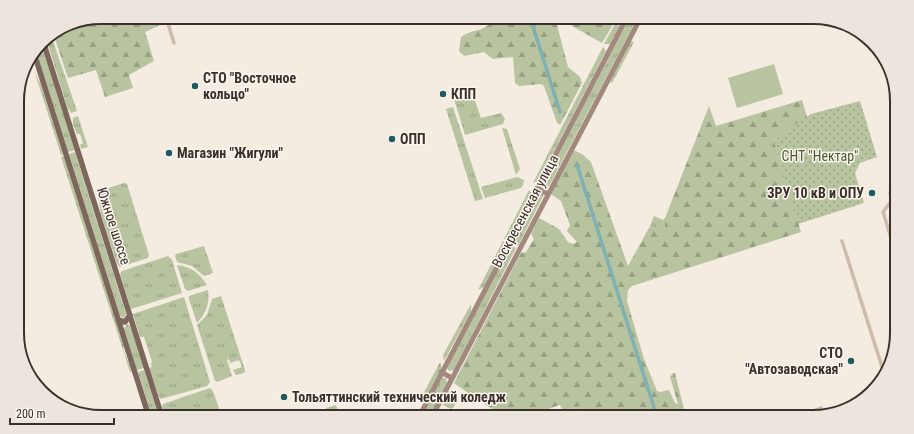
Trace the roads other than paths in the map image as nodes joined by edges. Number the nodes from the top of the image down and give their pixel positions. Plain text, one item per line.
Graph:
1 (168, 24) edge
2 (623, 24) edge
3 (636, 24) edge
4 (174, 43) dead end
5 (45, 48) edge
6 (36, 60) edge
7 (537, 188) junction
8 (548, 194) junction
9 (890, 203) edge
10 (890, 234) edge
11 (842, 241) dead end
12 (130, 316) junction
13 (118, 320) junction
14 (133, 328) junction
15 (121, 330) junction
16 (882, 367) edge
17 (441, 372) junction
18 (452, 378) junction
19 (147, 410) edge
20 (160, 410) edge
21 (422, 410) edge
22 (436, 410) edge

1 - 4 street
2 - 7 main road, Воскресенская улица
3 - 8 main road, Воскресенская улица
5 - 12 main road, Южное шоссе
6 - 13 main road, Южное шоссе
7 - 8 main road
7 - 17 main road, Воскресенская улица
8 - 18 main road, Воскресенская улица
9 - 10 street
11 - 16 street
12 - 13 main road
12 - 14 main road, Южное шоссе
13 - 15 main road, Южное шоссе
14 - 15 main road
14 - 20 main road, Южное шоссе
15 - 19 main road, Южное шоссе
17 - 18 main road
17 - 21 main road, Воскресенская улица
18 - 22 main road, Воскресенская улица

